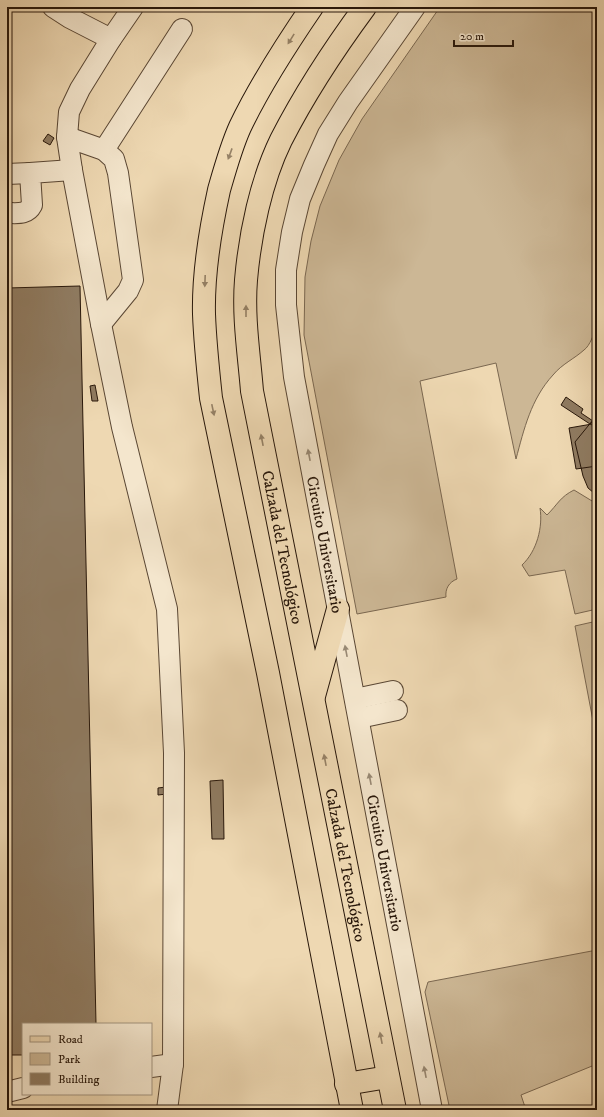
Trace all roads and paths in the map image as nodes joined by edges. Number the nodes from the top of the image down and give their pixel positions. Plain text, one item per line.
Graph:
1 (53, 7) edge
2 (133, 7) edge
3 (312, 7) edge
4 (365, 7) edge
5 (415, 7) edge
6 (182, 29) dead end
7 (111, 39) junction
8 (67, 137) junction
9 (104, 150) junction
10 (72, 170) junction
11 (30, 173) junction
12 (7, 174) edge
13 (7, 213) edge
14 (102, 324) junction
15 (338, 609) junction
16 (395, 700) dead end
17 (313, 701) junction
18 (357, 708) junction
19 (173, 1064) junction
20 (152, 1067) edge
21 (388, 1077) junction
22 (346, 1084) junction
23 (22, 1088) edge
24 (7, 1092) edge
25 (167, 1110) edge
26 (352, 1110) edge
27 (395, 1110) edge
28 (432, 1110) edge

1 - 7 street
2 - 7 street
3 -> 22 main road
17 -> 4 main road, Calzada del Tecnológico
15 -> 5 street, Circuito Universitario
6 - 9 street
7 - 8 street
8 - 9 street
8 - 10 street
9 - 14 street
10 - 11 street
10 - 14 street
11 - 12 street
11 - 13 street
14 - 19 street
15 - 17 main road
18 -> 15 street, Circuito Universitario
16 - 18 street
21 -> 17 main road, Calzada del Tecnológico
28 -> 18 street, Circuito Universitario
19 - 20 street
19 - 25 street
21 - 22 main road
21 - 27 main road, Calzada del Tecnológico
22 - 26 main road
23 - 24 street

